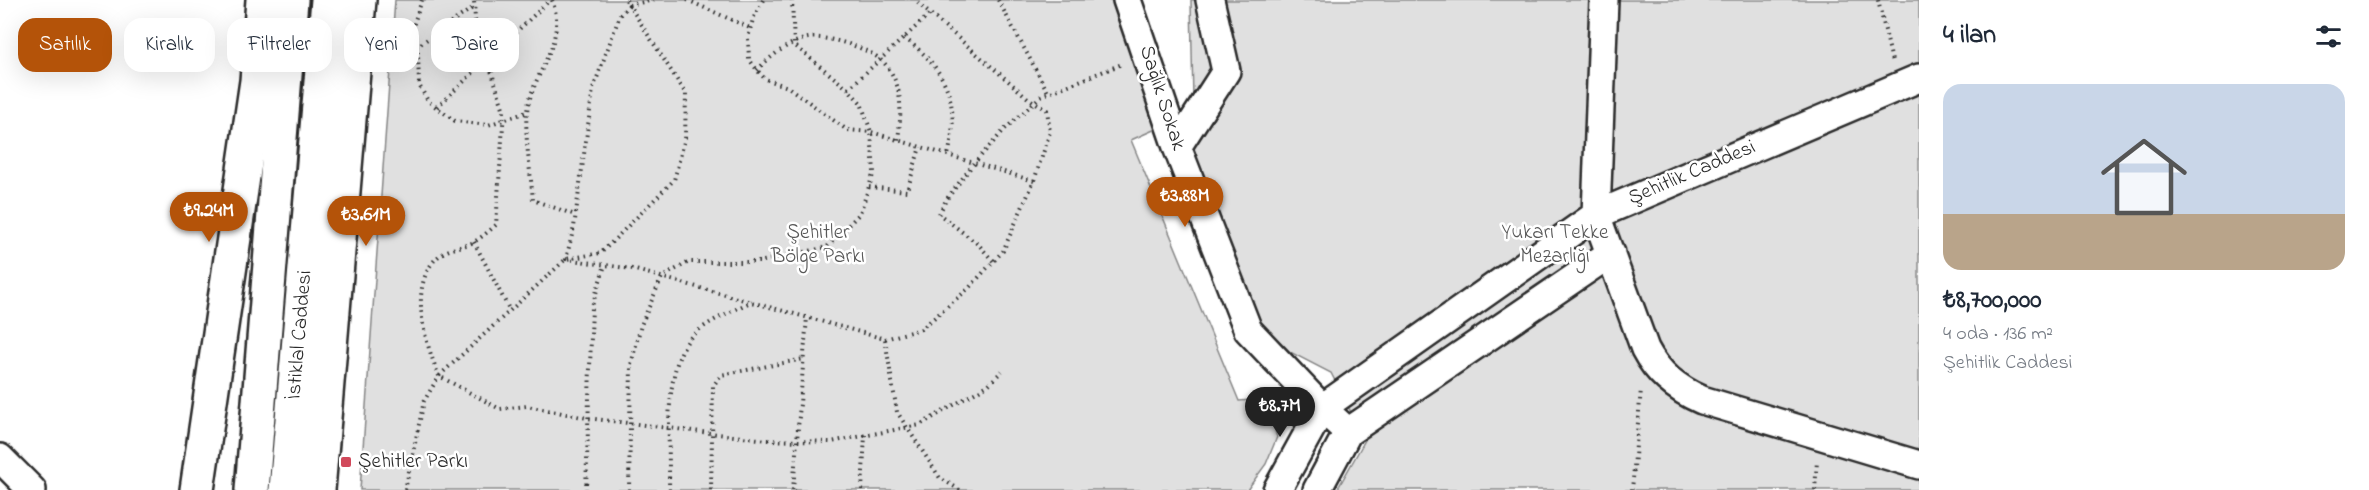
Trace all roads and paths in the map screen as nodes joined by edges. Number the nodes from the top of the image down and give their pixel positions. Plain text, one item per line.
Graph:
1 (263, 0) edge
2 (291, 0) edge
3 (328, 0) edge
4 (359, 0) edge
5 (422, 0) edge
6 (474, 0) edge
7 (551, 0) edge
8 (626, 0) edge
9 (654, 0) edge
10 (687, 0) edge
11 (764, 0) edge
12 (792, 0) edge
13 (914, 0) edge
14 (998, 0) edge
15 (1127, 0) edge
16 (1210, 0) edge
17 (1604, 0) edge
18 (1878, 0) edge
19 (629, 5) junction
20 (474, 7) junction
21 (930, 14) junction
22 (416, 18) edge
23 (475, 18) edge
24 (750, 28) junction
25 (519, 30) edge
26 (904, 38) junction
27 (419, 45) edge
28 (794, 45) junction
29 (1147, 52) junction
30 (881, 59) junction
31 (757, 70) junction
32 (417, 72) edge
33 (473, 72) edge
34 (490, 72) edge
35 (1909, 82) edge
36 (848, 89) junction
37 (1049, 94) junction
38 (1035, 102) junction
39 (437, 107) junction
40 (527, 112) junction
41 (504, 120) junction
42 (871, 132) junction
43 (898, 140) junction
44 (920, 147) junction
45 (1178, 147) junction
46 (948, 155) junction
47 (975, 163) junction
48 (1034, 181) junction
49 (869, 187) junction
50 (575, 215) junction
51 (1596, 215) junction
52 (474, 242) junction
53 (1611, 253) junction
54 (566, 259) junction
55 (994, 261) junction
56 (605, 265) junction
57 (662, 277) junction
58 (753, 300) junction
59 (510, 311) junction
60 (807, 317) junction
61 (885, 339) junction
62 (1645, 349) junction
63 (804, 358) junction
64 (1002, 371) dead end
65 (439, 376) junction
66 (1322, 408) junction
67 (587, 418) junction
68 (630, 423) junction
69 (907, 427) junction
70 (670, 428) junction
71 (1348, 432) junction
72 (712, 433) junction
73 (866, 435) junction
74 (797, 441) junction
75 (0, 458) edge
76 (1919, 465) edge
77 (194, 487) edge
78 (32, 490) edge
79 (252, 490) edge
80 (286, 490) edge
81 (318, 490) edge
82 (405, 490) edge
83 (586, 490) edge
84 (629, 490) edge
85 (669, 490) edge
86 (711, 490) edge
87 (793, 490) edge
88 (862, 490) edge
89 (960, 490) edge
90 (1277, 490) edge
91 (1317, 490) edge
92 (1632, 490) edge

1 - 77 main road
2 - 79 main road, İstiklal Caddesi
3 - 80 main road, İstiklal Caddesi
4 - 81 main road
5 - 22 path
6 - 20 path
7 - 25 path
7 - 40 path
8 - 19 path
9 - 19 path
10 - 24 path
11 - 24 path
12 - 28 path
13 - 21 path
14 - 37 path
15 - 29 street, Sağlık Sokak
16 - 45 street
17 - 51 street
18 - 35 path
19 - 50 path
19 - 54 path
20 - 23 path
20 - 27 path
21 - 26 path
21 - 38 path
24 - 31 path
26 - 30 path
26 - 46 path
28 - 30 path
28 - 31 path
28 - 36 path
29 - 37 path
29 - 45 street, Sağlık Sokak
30 - 36 path
30 - 43 path
31 - 42 path
32 - 39 path
33 - 39 path
34 - 41 path
35 - 51 street, Şehitlik Caddesi
36 - 42 path
37 - 38 path
38 - 47 path
38 - 48 path
39 - 41 path
40 - 41 path
40 - 50 path
41 - 52 path
42 - 43 path
42 - 49 path
43 - 44 path
44 - 46 path
44 - 49 path
45 - 66 street, Sağlık Sokak
46 - 47 path
47 - 48 path
47 - 55 path
48 - 55 path
49 - 57 path
50 - 54 path
51 - 53 street
51 - 66 street, Şehitlik Caddesi
52 - 59 path
52 - 65 path
53 - 62 street
53 - 71 street
54 - 56 path
54 - 59 path
55 - 61 path
56 - 57 path
56 - 67 path
57 - 58 path
57 - 68 path
58 - 60 path
58 - 70 path
59 - 65 path
60 - 61 path
60 - 63 path
61 - 69 path
62 - 76 street
62 - 92 path
63 - 72 path
63 - 74 path
64 - 69 path
65 - 67 path
65 - 82 path
66 - 71 street, Sağlık Sokak
66 - 90 street, Şehitlik Caddesi
67 - 68 path
67 - 83 path
68 - 70 path
68 - 84 path
69 - 73 path
69 - 89 path
70 - 72 path
70 - 85 path
71 - 91 street
72 - 74 path
72 - 86 path
73 - 74 path
73 - 88 path
74 - 87 path
75 - 78 street

